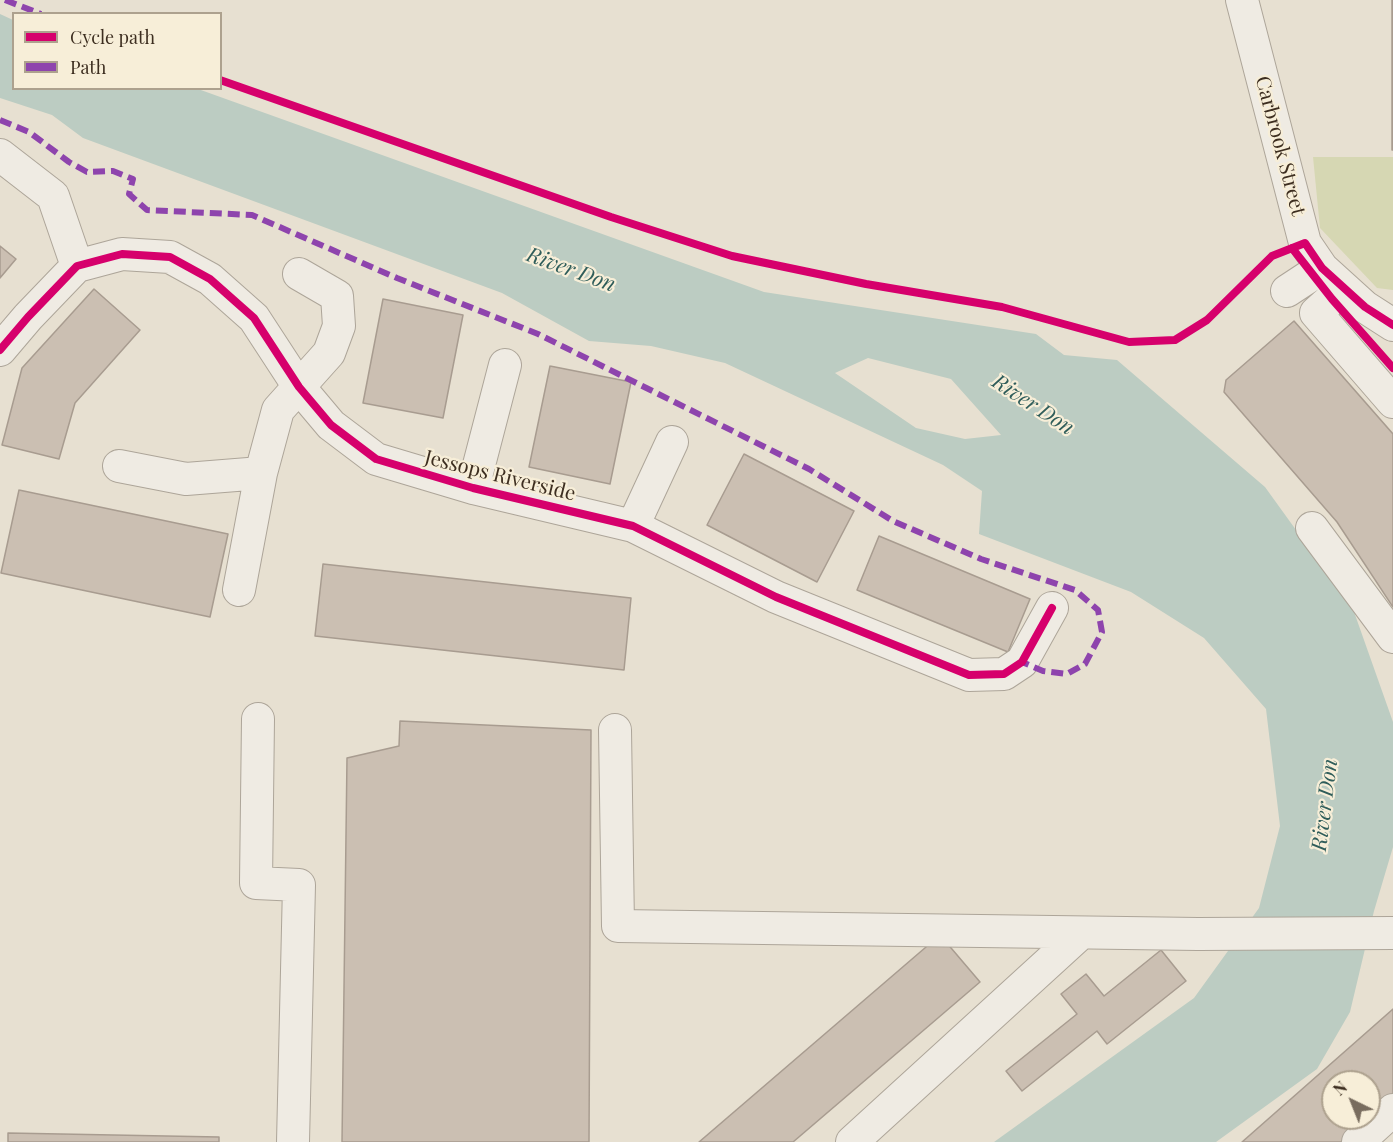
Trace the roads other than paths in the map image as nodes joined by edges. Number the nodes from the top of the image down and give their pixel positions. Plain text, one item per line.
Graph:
1 (1242, 0) edge
2 (0, 155) edge
3 (77, 266) junction
4 (299, 274) dead end
5 (1333, 278) junction
6 (1287, 291) dead end
7 (1393, 325) edge
8 (0, 350) edge
9 (505, 365) dead end
10 (299, 387) junction
11 (1393, 402) edge
12 (672, 442) dead end
13 (119, 466) dead end
14 (261, 473) junction
15 (473, 488) junction
16 (633, 526) junction
17 (1312, 528) dead end
18 (239, 590) dead end
19 (1052, 608) dead end
20 (1393, 637) edge
21 (258, 719) dead end
22 (615, 730) dead end
23 (1081, 933) junction
24 (1392, 934) edge
25 (1393, 1110) edge
26 (293, 1142) edge
27 (852, 1142) edge
28 (1358, 1142) edge

1 - 5 street, Carbrook Street
2 - 3 street
3 - 8 street
3 - 10 street, Jessops Riverside
4 - 10 street
5 - 6 street
5 - 7 street, Carbrook Street
5 - 11 street
9 - 15 street
10 - 14 street
10 - 15 street, Jessops Riverside
12 - 16 street
13 - 14 street
14 - 18 street
15 - 16 street, Jessops Riverside
16 - 19 street, Jessops Riverside
17 - 20 street
21 - 26 street
22 - 23 street
23 - 24 street
23 - 27 street
25 - 28 street

